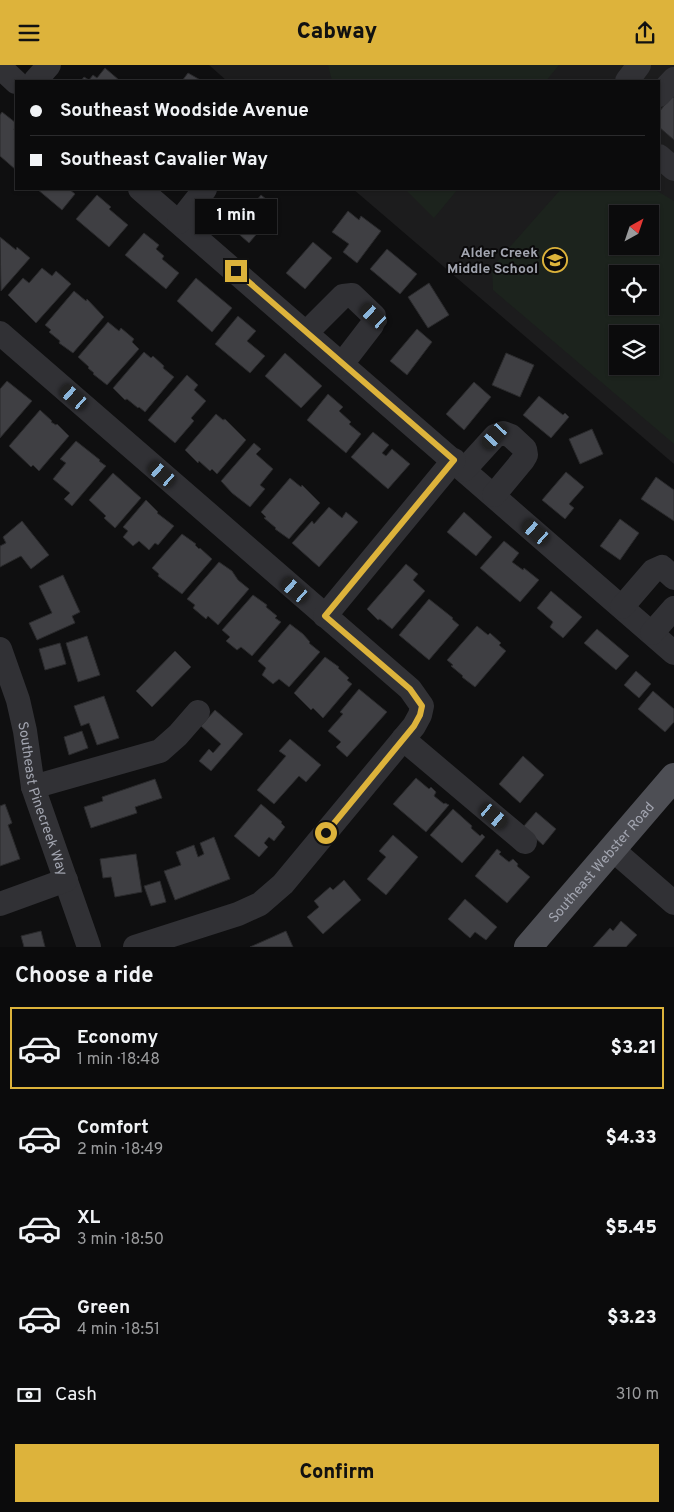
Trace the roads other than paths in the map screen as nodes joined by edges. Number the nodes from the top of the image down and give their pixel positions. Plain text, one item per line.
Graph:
1 (48, 65) edge
2 (639, 65) edge
3 (0, 67) edge
4 (674, 79) edge
5 (36, 80) edge
6 (628, 80) edge
7 (15, 81) edge
8 (660, 94) edge
9 (660, 157) edge
10 (674, 169) edge
11 (205, 190) edge
12 (146, 191) edge
13 (179, 222) junction
14 (0, 333) edge
15 (306, 333) junction
16 (342, 364) junction
17 (459, 465) junction
18 (494, 495) junction
19 (674, 578) edge
20 (622, 607) junction
21 (674, 608) edge
22 (325, 616) junction
23 (652, 633) junction
24 (0, 649) edge
25 (674, 653) edge
26 (9, 703) edge
27 (198, 712) dead end
28 (403, 739) junction
29 (674, 777) edge
30 (33, 787) junction
31 (524, 842) dead end
32 (612, 849) junction
33 (66, 880) junction
34 (674, 903) edge
35 (0, 904) edge
36 (89, 947) edge
37 (135, 947) edge
38 (528, 947) edge

1 - 5 street
2 - 6 street
3 - 7 street
4 - 8 street
9 - 10 street
11 - 13 street
12 - 13 street
13 - 15 street
14 - 22 street
15 - 16 street
15 - 16 street
16 - 17 street
17 - 18 street
17 - 18 street
17 - 22 street
18 - 20 street
19 - 20 street
20 - 23 street
21 - 23 street
22 - 28 street
23 - 25 street
24 - 26 street, Southeast Pinecreek Way
26 - 30 street, Southeast Pinecreek Way
27 - 30 street
28 - 31 street
28 - 37 street
29 - 32 main road, Southeast Webster Road
30 - 33 street, Southeast Pinecreek Way
32 - 34 street
32 - 38 main road, Southeast Webster Road
33 - 35 street
33 - 36 street, Southeast Pinecreek Way

